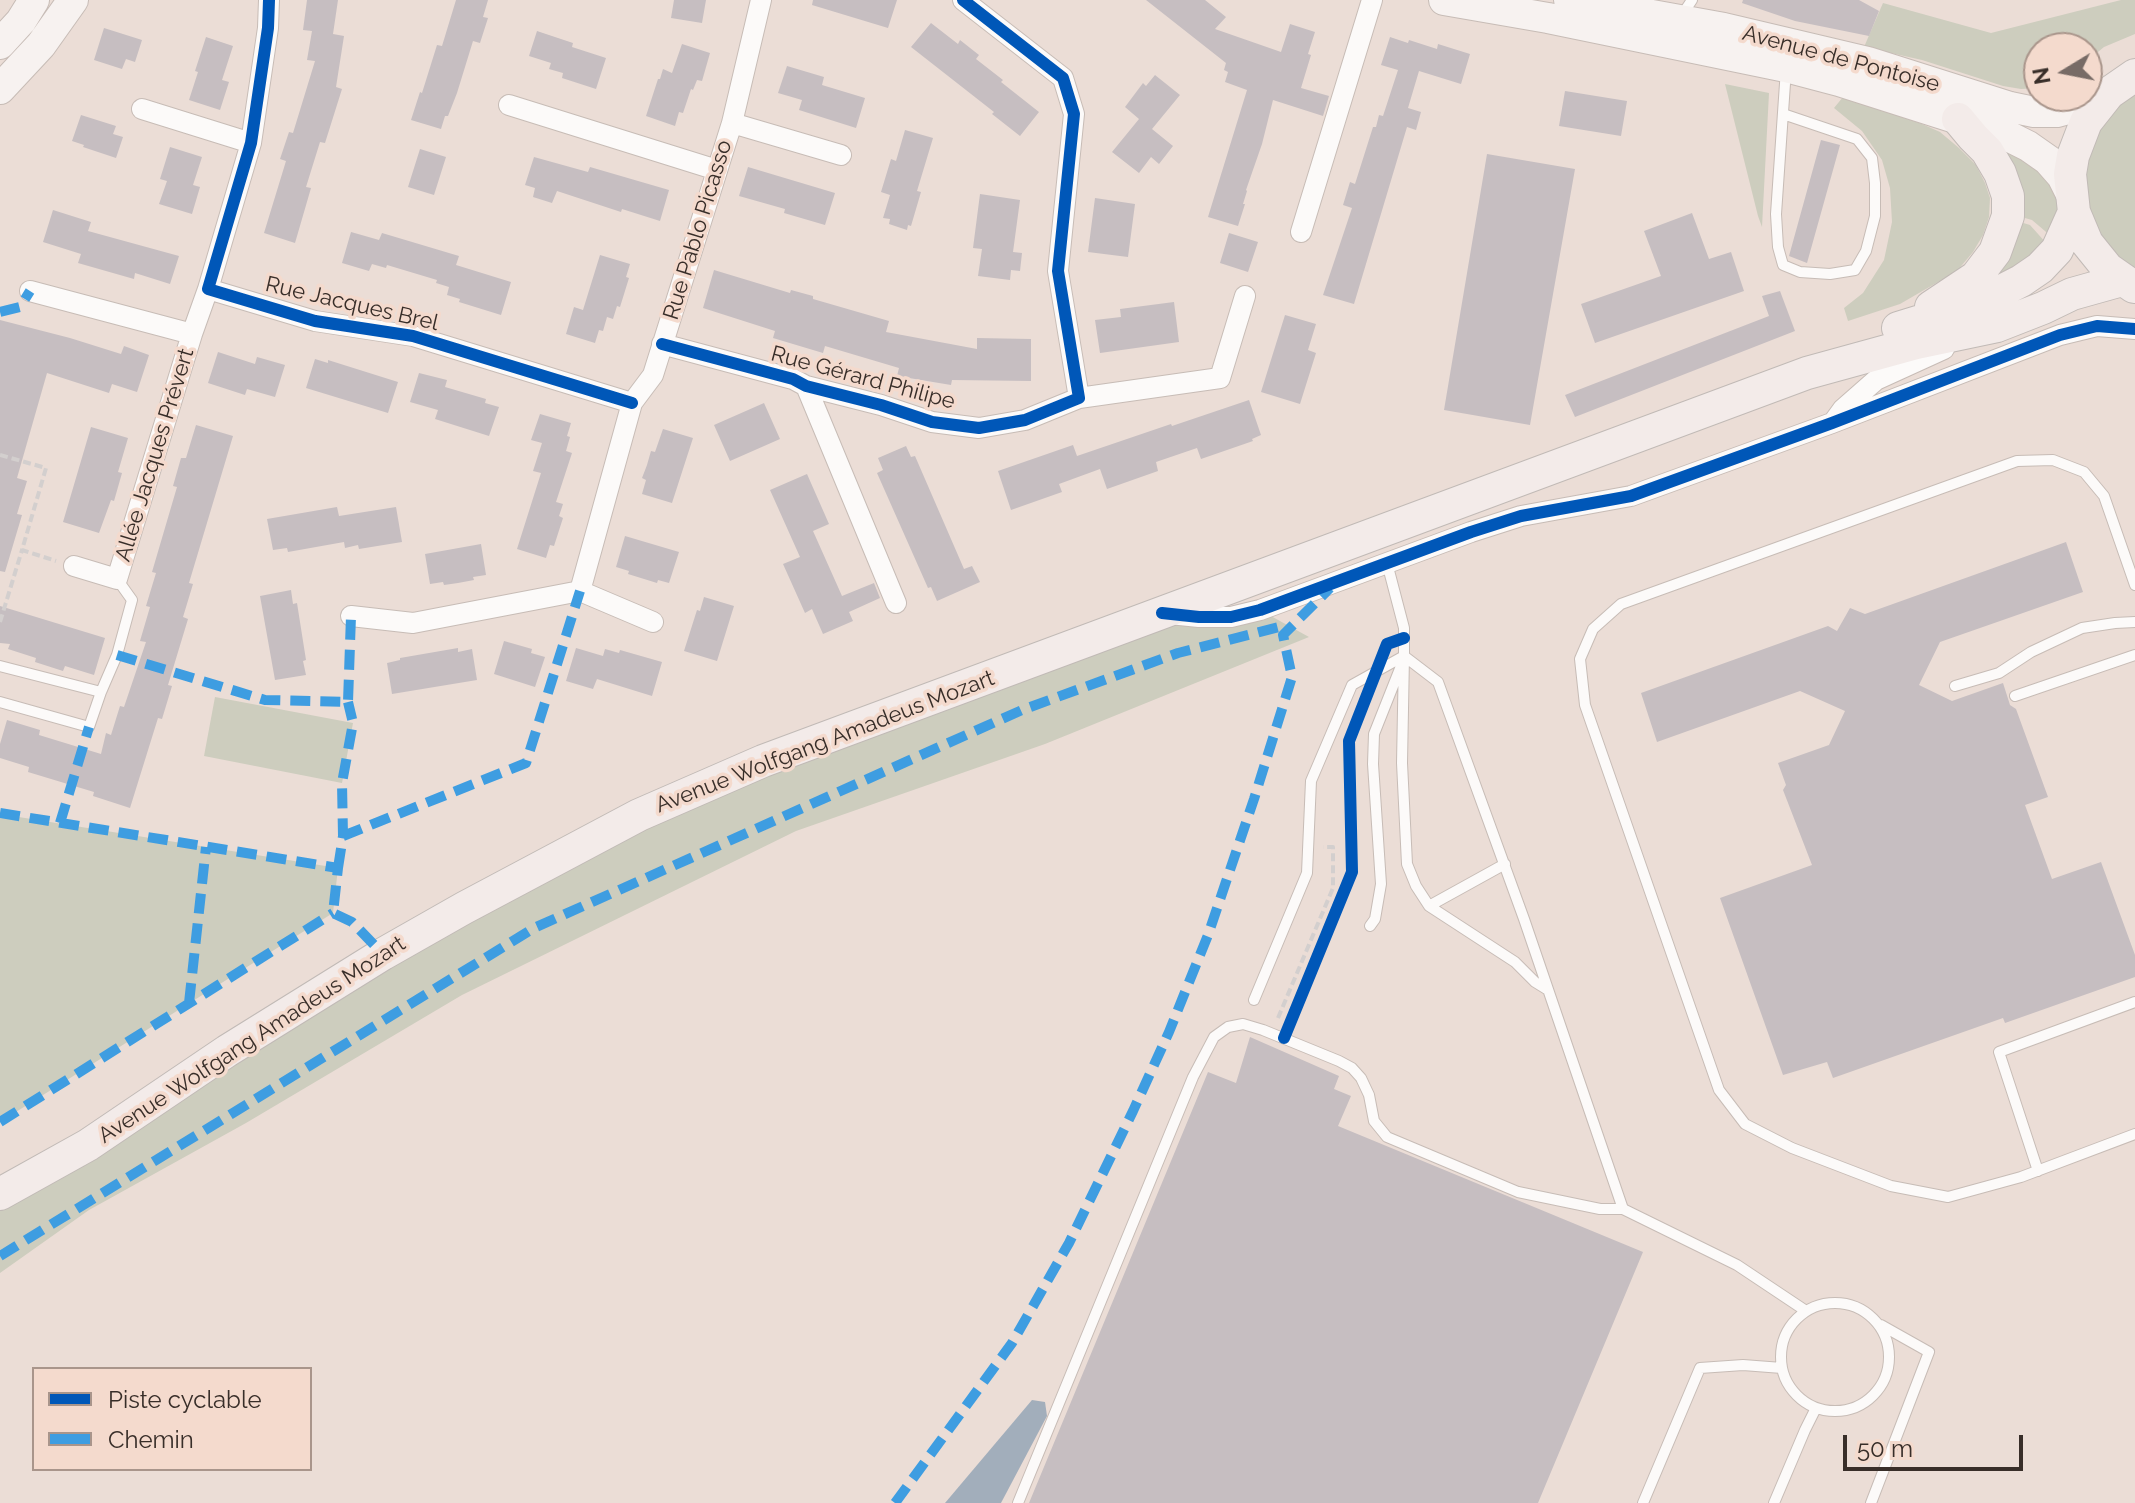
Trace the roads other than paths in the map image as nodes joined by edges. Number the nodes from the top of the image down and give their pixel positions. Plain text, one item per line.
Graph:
1 (34, 0) edge
2 (73, 0) edge
3 (269, 0) edge
4 (761, 0) edge
5 (963, 0) edge
6 (1372, 0) edge
7 (1444, 0) edge
8 (1569, 0) edge
9 (1684, 19) edge
10 (0, 44) edge
11 (1786, 67) junction
12 (2135, 75) edge
13 (0, 89) edge
14 (2109, 93) junction
15 (509, 105) dead end
16 (142, 109) dead end
17 (1783, 114) junction
18 (1958, 119) junction
19 (732, 123) junction
20 (251, 143) junction
21 (841, 155) dead end
22 (717, 170) junction
23 (2072, 202) junction
24 (1301, 232) dead end
25 (2128, 284) edge
26 (208, 289) junction
27 (30, 291) dead end
28 (1245, 296) dead end
29 (1900, 327) junction
30 (1980, 329) junction
31 (2135, 329) edge
32 (192, 334) junction
33 (662, 344) junction
34 (1807, 373) junction
35 (806, 386) junction
36 (1079, 398) junction
37 (632, 403) junction
38 (1832, 423) junction
39 (1387, 563) junction
40 (74, 566) road end
41 (117, 579) junction
42 (2135, 585) edge
43 (580, 591) junction
44 (896, 603) dead end
45 (1162, 613) junction
46 (351, 616) dead end
47 (653, 622) dead end
48 (2135, 622) edge
49 (2135, 655) edge
50 (1404, 656) junction
51 (0, 666) edge
52 (1955, 686) dead end
53 (101, 692) junction
54 (2015, 696) dead end
55 (0, 702) edge
56 (1505, 864) junction
57 (1429, 906) junction
58 (1370, 926) dead end
59 (1548, 990) junction
60 (1254, 1000) dead end
61 (2135, 1002) edge
62 (2135, 1134) edge
63 (2038, 1171) junction
64 (0, 1194) edge
65 (1623, 1209) junction
66 (1806, 1311) junction
67 (1879, 1325) junction
68 (1782, 1368) junction
69 (1816, 1408) junction
70 (1018, 1503) edge
71 (1643, 1503) edge
72 (1774, 1503) edge
73 (1871, 1503) edge

1 - 10 street
2 - 13 street
3 - 20 street
4 - 19 street, Rue Pablo Picasso
5 - 36 street
6 - 24 street
7 - 9 street
8 - 9 street, Avenue de Pontoise
9 - 11 street, Avenue de Pontoise
9 - 14 street, Avenue de Pontoise
11 - 17 lane
11 - 18 street, Avenue de Pontoise
12 - 14 main road
14 - 23 main road
15 - 22 street
16 - 20 street
17 - 17 lane
18 - 23 street, Avenue de Pontoise
18 - 29 main road
19 - 21 street
19 - 22 street, Rue Pablo Picasso
20 - 26 street
22 - 33 street, Rue Pablo Picasso
23 - 25 main road
23 - 29 main road
25 - 30 main road
26 - 32 street, Allée Jacques Prévert
26 - 37 street, Rue Jacques Brel
27 - 32 street
28 - 36 street, Rue Gérard Philipe
29 - 34 main road
30 - 34 main road
30 - 38 street
31 - 38 street
32 - 41 street, Allée Jacques Prévert
33 - 35 street, Rue Gérard Philipe
33 - 37 street, Rue Pablo Picasso
34 - 45 main road, Avenue Wolfgang Amadeus Mozart
35 - 36 street, Rue Gérard Philipe
35 - 44 street
37 - 43 street, Rue Pablo Picasso
38 - 39 street
39 - 45 street
39 - 50 lane
40 - 41 street, Allée Jacques Prévert
41 - 53 lane
42 - 63 lane
43 - 46 street
43 - 47 street
45 - 64 main road, Avenue Wolfgang Amadeus Mozart
48 - 52 lane
49 - 54 lane
50 - 56 lane
50 - 57 lane
50 - 58 lane
50 - 60 lane
51 - 53 lane
53 - 55 lane
56 - 57 lane
56 - 59 lane
57 - 59 lane
59 - 65 lane
61 - 63 lane
62 - 63 lane
65 - 66 lane
65 - 70 lane
66 - 67 lane
66 - 68 lane
67 - 69 lane
67 - 73 lane
68 - 69 lane
68 - 71 lane
69 - 72 lane

